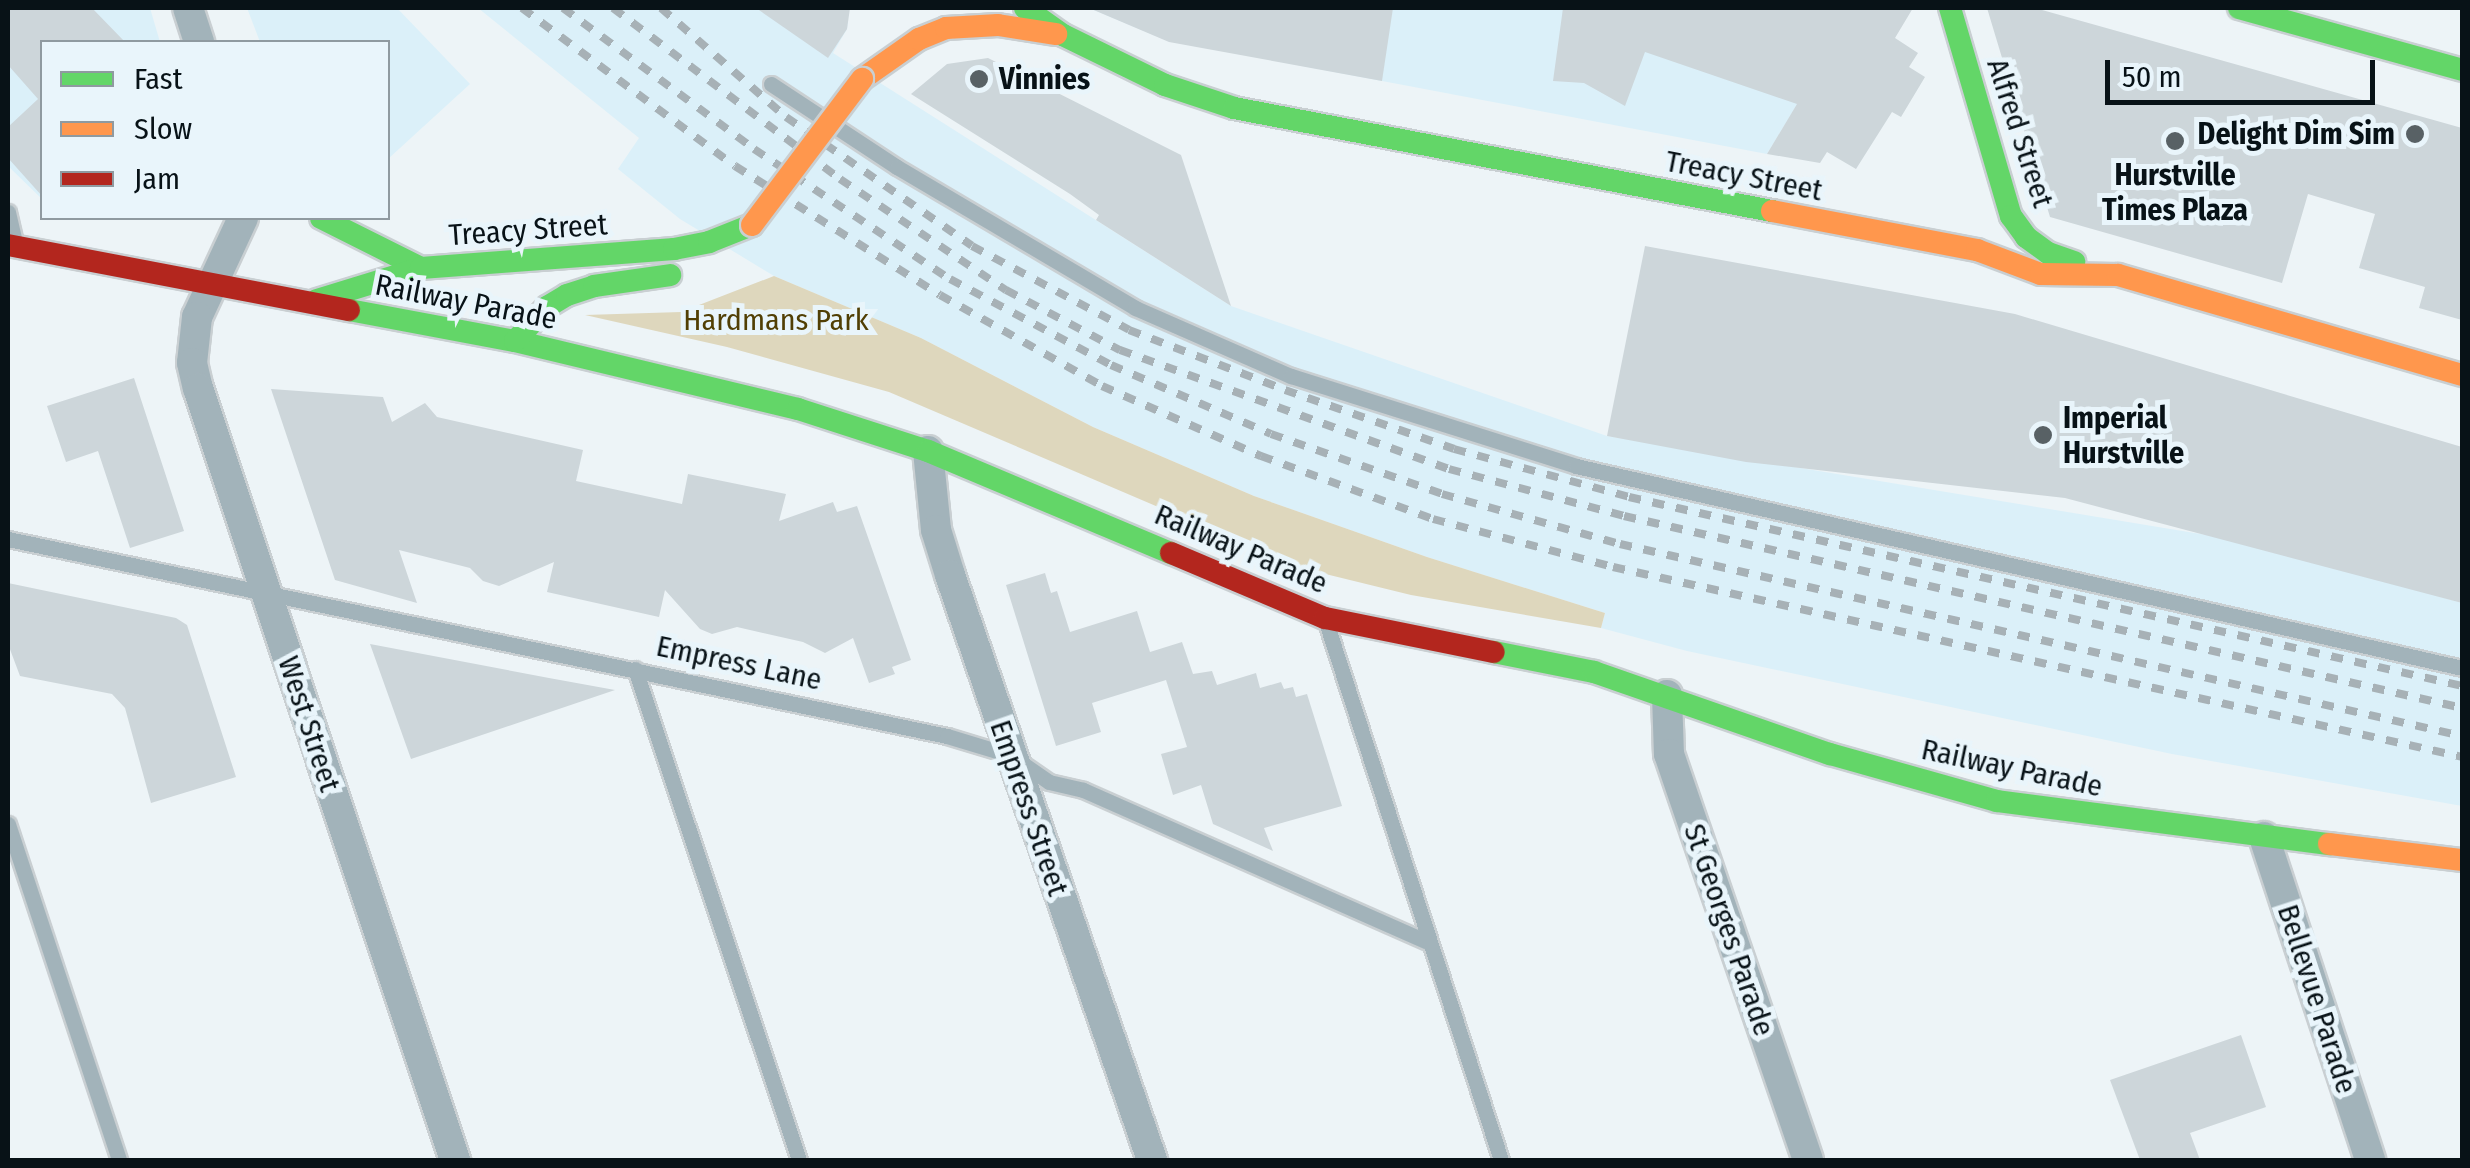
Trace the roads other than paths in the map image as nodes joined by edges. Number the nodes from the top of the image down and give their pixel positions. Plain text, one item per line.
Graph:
1 (188, 8) edge
2 (1024, 8) edge
3 (1950, 8) edge
4 (2239, 8) edge
5 (904, 22) dead end
6 (1063, 35) junction
7 (198, 40) edge
8 (2462, 70) edge
9 (862, 78) junction
10 (771, 84) dead end
11 (8, 212) edge
12 (242, 220) edge
13 (325, 220) edge
14 (752, 225) junction
15 (12, 246) edge
16 (421, 268) junction
17 (2118, 275) junction
18 (210, 284) junction
19 (309, 302) junction
20 (515, 342) junction
21 (2462, 375) edge
22 (928, 451) junction
23 (8, 539) edge
24 (264, 592) junction
25 (1325, 618) junction
26 (2462, 668) edge
27 (635, 669) junction
28 (1667, 695) junction
29 (1010, 755) junction
30 (8, 824) edge
31 (2264, 837) junction
32 (2462, 860) edge
33 (1426, 941) junction
34 (119, 1160) edge
35 (455, 1160) edge
36 (799, 1160) edge
37 (1152, 1160) edge
38 (1501, 1160) edge
39 (1808, 1160) edge
40 (2370, 1160) edge

1 - 7 street
2 - 6 street, Treacy Street
3 - 17 street, Alfred Street
4 - 8 street
5 - 9 street, Treacy Street
6 - 9 street
6 - 17 street, Treacy Street
9 - 14 street, Treacy Street, bridge
10 - 26 lane
11 - 15 lane
12 - 18 street, West Street
13 - 16 street
14 - 16 street, Treacy Street
14 - 20 street, Treacy Street
15 - 18 street, Railway Parade
16 - 19 street, Treacy Street
17 - 21 street, Treacy Street
18 - 19 street, Railway Parade
18 - 24 street, West Street
19 - 20 street, Railway Parade
20 - 22 street, Railway Parade
22 - 25 street, Railway Parade
22 - 29 street, Empress Street
23 - 24 lane, Empress Lane
24 - 27 lane, Empress Lane
24 - 35 street, West Street
25 - 28 street, Railway Parade
25 - 33 lane
27 - 29 lane, Empress Lane
27 - 36 lane
28 - 31 street, Railway Parade
28 - 39 street, St Georges Parade
29 - 33 lane, Empress Lane
29 - 37 street, Empress Street
30 - 34 lane
31 - 32 street, Railway Parade
31 - 40 street, Bellevue Parade
33 - 38 lane

